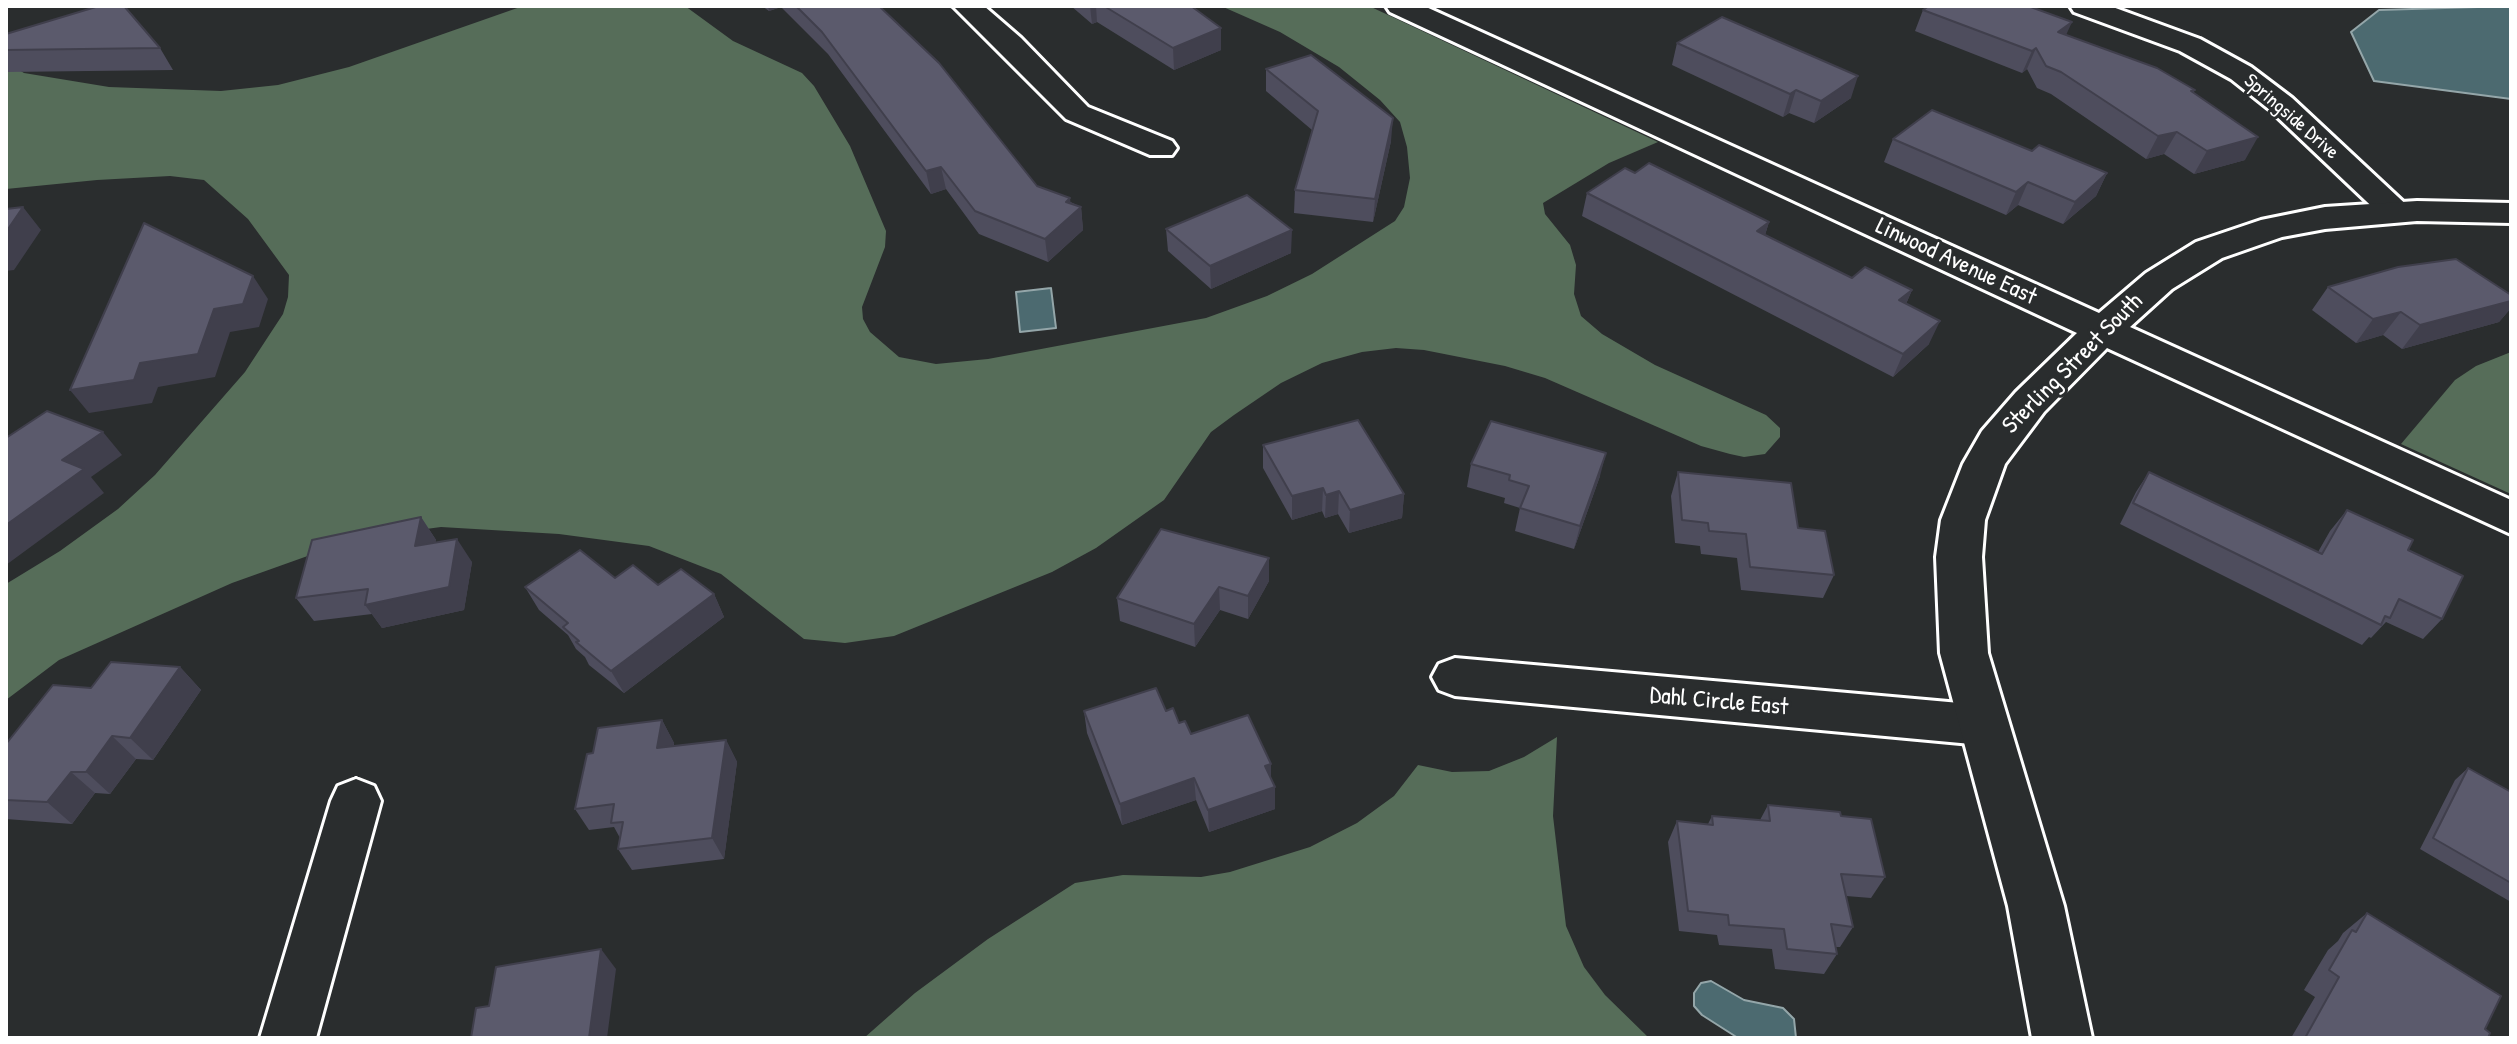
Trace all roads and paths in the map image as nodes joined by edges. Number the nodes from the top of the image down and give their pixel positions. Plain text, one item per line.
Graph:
1 (967, 6) edge
2 (1400, 6) edge
3 (2084, 6) edge
4 (1161, 148) dead end
5 (2396, 211) junction
6 (2511, 213) edge
7 (2103, 330) junction
8 (2511, 518) edge
9 (1455, 677) dead end
10 (1982, 725) junction
11 (356, 801) dead end
12 (288, 1038) edge
13 (2062, 1038) edge

1 - 4 street
2 - 7 street, Linwood Avenue East
3 - 5 street, Springside Drive
5 - 6 street, Sterling Street South
5 - 7 street, Sterling Street South
7 - 8 street, Linwood Avenue East
7 - 10 street, Sterling Street South
9 - 10 street, Dahl Circle East
10 - 13 street, Sterling Street South
11 - 12 street

